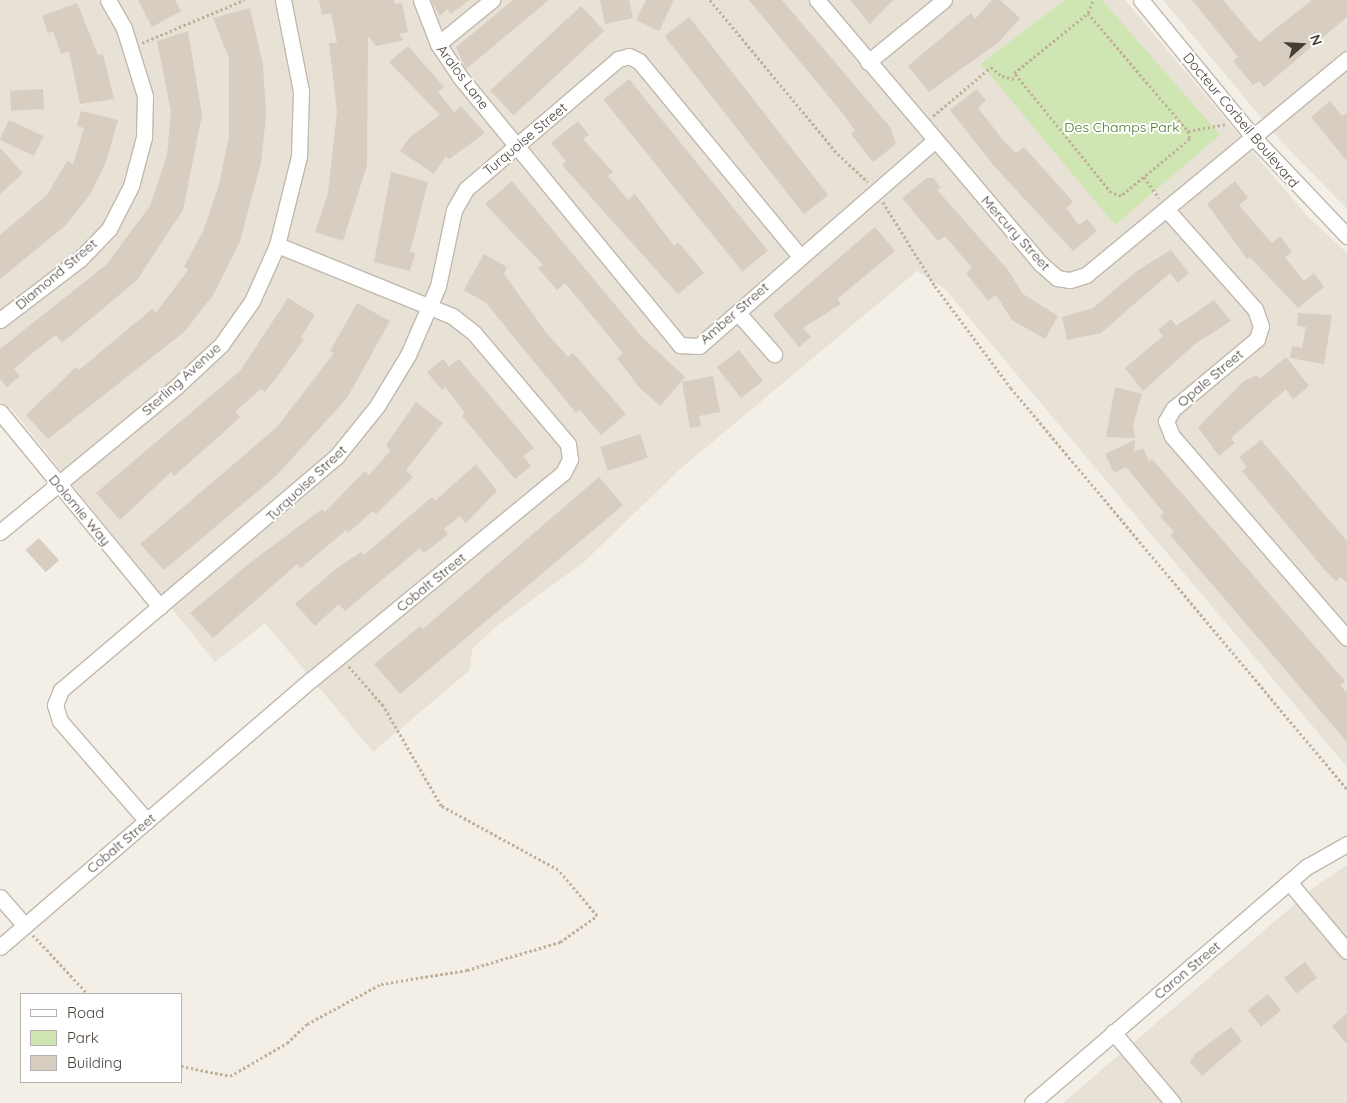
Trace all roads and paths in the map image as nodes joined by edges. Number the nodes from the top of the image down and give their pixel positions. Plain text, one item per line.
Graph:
1 (108, 0) edge
2 (244, 0) edge
3 (284, 0) edge
4 (421, 0) edge
5 (492, 0) edge
6 (710, 0) edge
7 (817, 0) edge
8 (944, 0) edge
9 (1093, 0) edge
10 (1141, 0) edge
11 (1088, 12) junction
12 (438, 44) junction
13 (131, 48) junction
14 (868, 62) junction
15 (1345, 65) edge
16 (1016, 78) junction
17 (1227, 124) dead end
18 (921, 126) junction
19 (1188, 131) junction
20 (1253, 137) junction
21 (934, 141) junction
22 (517, 146) junction
23 (1144, 177) junction
24 (876, 190) junction
25 (1167, 210) junction
26 (1347, 236) edge
27 (277, 246) junction
28 (800, 255) junction
29 (428, 308) junction
30 (738, 313) junction
31 (0, 320) edge
32 (774, 354) dead end
33 (0, 412) edge
34 (58, 484) junction
35 (0, 532) edge
36 (160, 607) junction
37 (1347, 638) edge
38 (340, 657) junction
39 (1347, 789) edge
40 (146, 821) junction
41 (1347, 844) edge
42 (1289, 882) junction
43 (0, 897) edge
44 (24, 925) junction
45 (0, 947) edge
46 (1347, 951) edge
47 (87, 993) edge
48 (1113, 1032) junction
49 (182, 1066) edge
50 (1032, 1103) edge
51 (1173, 1103) edge

1 - 13 street, Diamond Street
2 - 13 path
3 - 27 street, Sterling Avenue
4 - 12 street, Aralos Lane
5 - 12 street
6 - 24 path
7 - 14 street, Mercury Street
8 - 14 street
9 - 11 path
10 - 20 street, Docteur Corbeil Boulevard
11 - 16 path
11 - 19 path
12 - 22 street, Aralos Lane
13 - 31 street, Diamond Street
14 - 18 street, Mercury Street
15 - 20 street, Mercury Street
16 - 18 path
16 - 23 path
17 - 19 path
18 - 21 street, Mercury Street
19 - 23 path
20 - 25 street, Mercury Street
20 - 26 street, Docteur Corbeil Boulevard
21 - 24 street, Amber Street
21 - 25 street, Mercury Street
22 - 28 street, Turquoise Street
22 - 29 street, Turquoise Street
22 - 30 street, Amber Street
23 - 25 path
24 - 28 street, Amber Street
24 - 39 path
25 - 37 street, Opale Street
27 - 29 street, Cobalt Street
27 - 34 street, Sterling Avenue
28 - 30 street, Amber Street
29 - 36 street, Turquoise Street
29 - 38 street, Cobalt Street
30 - 32 street
33 - 34 street, Dolomie Way
34 - 35 street, Sterling Avenue
34 - 36 street, Dolomie Way
36 - 40 street, Turquoise Street
38 - 40 street, Cobalt Street
38 - 49 path
40 - 44 street, Cobalt Street
41 - 42 street, Caron Street
42 - 46 street
42 - 48 street, Caron Street
43 - 44 street
44 - 45 street, Cobalt Street
44 - 47 path
48 - 50 street, Caron Street
48 - 51 street

